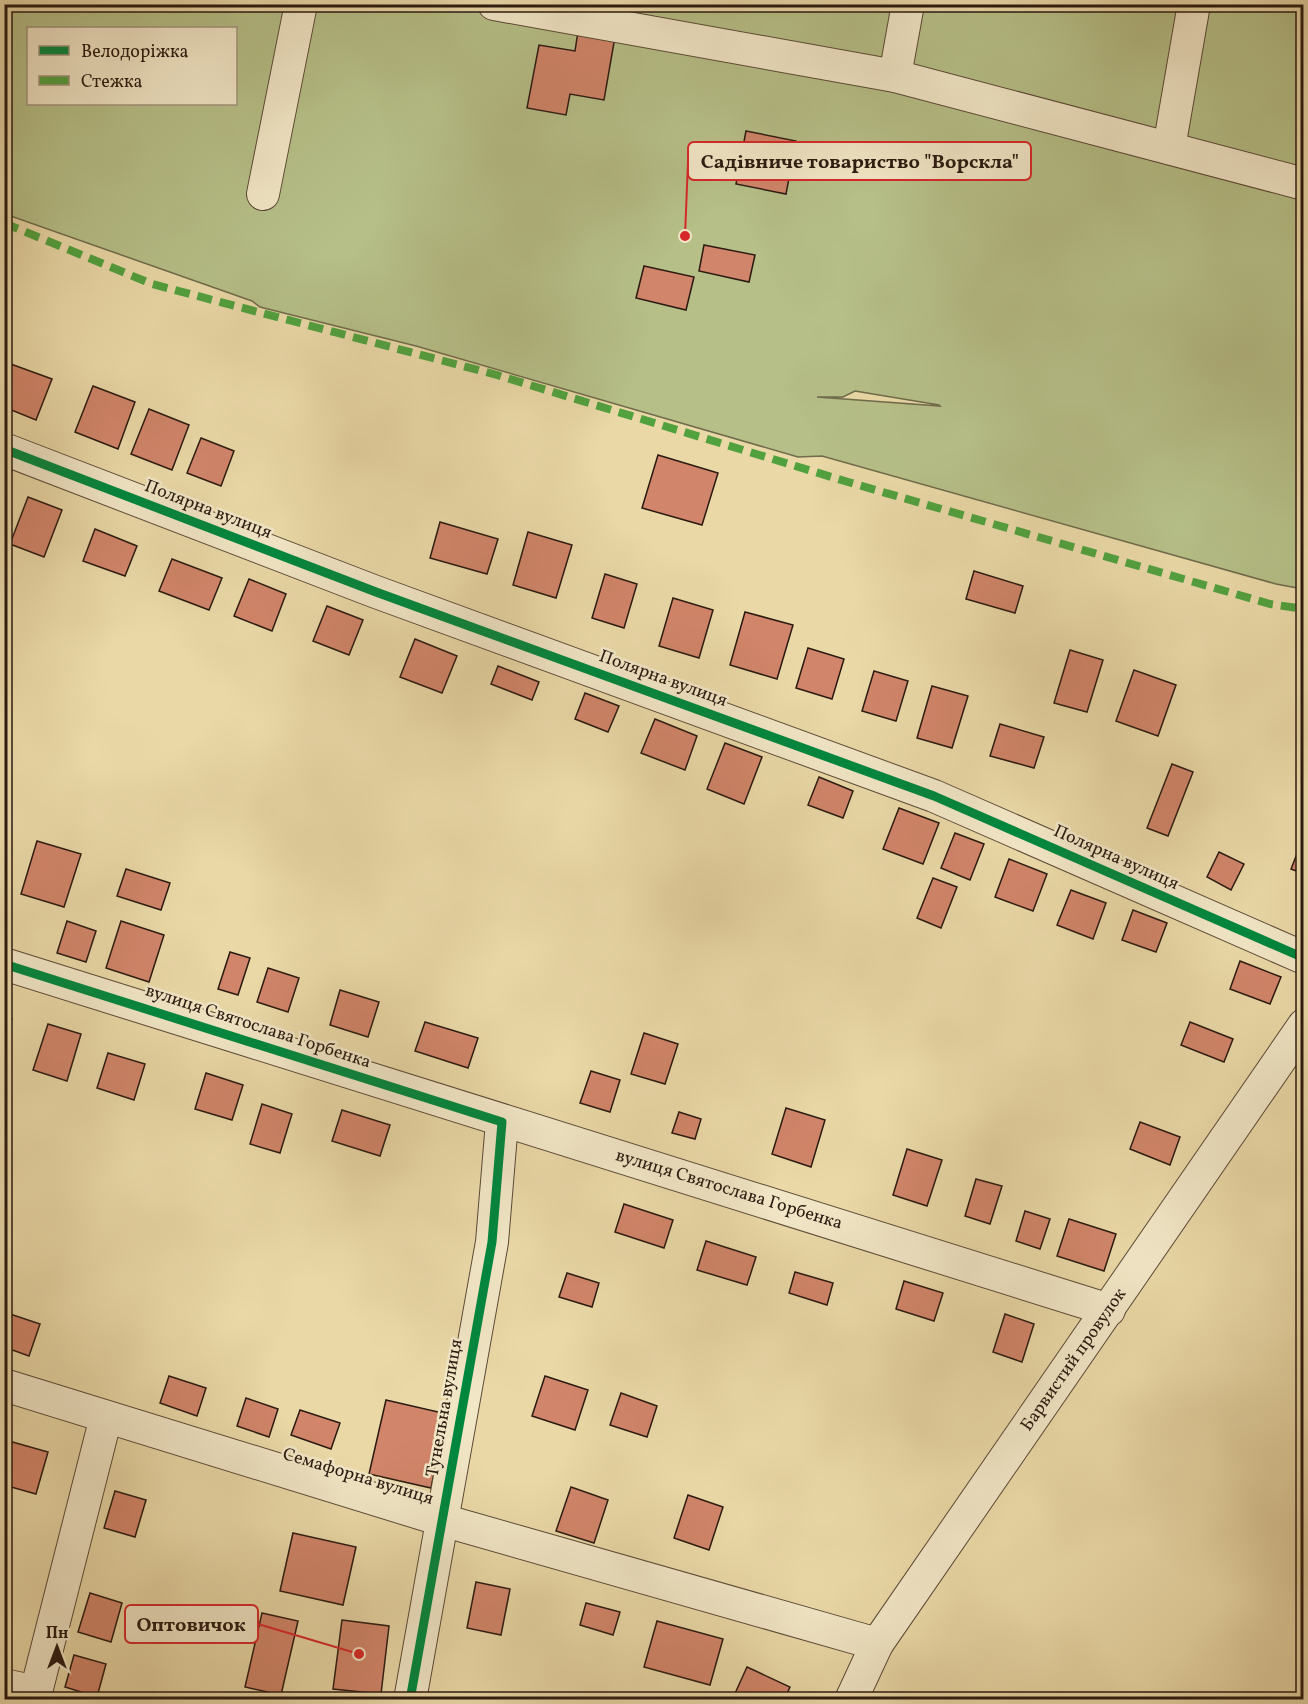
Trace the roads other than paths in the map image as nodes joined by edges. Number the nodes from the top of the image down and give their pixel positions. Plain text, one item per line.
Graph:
1 (301, 4) edge
2 (494, 4) edge
3 (908, 4) edge
4 (1194, 4) edge
5 (596, 13) edge
6 (896, 76) junction
7 (1169, 148) junction
8 (1304, 184) edge
9 (263, 194) dead end
10 (4, 449) edge
11 (1304, 958) edge
12 (4, 964) edge
13 (1304, 1025) edge
14 (502, 1122) junction
15 (1109, 1310) junction
16 (4, 1385) edge
17 (106, 1417) junction
18 (442, 1520) junction
19 (878, 1644) junction
20 (4, 1685) edge
21 (35, 1696) edge
22 (410, 1700) edge
23 (850, 1700) edge

1 - 9 street
2 - 5 street
3 - 6 street
4 - 7 street
5 - 6 street
6 - 7 street
7 - 8 street
10 - 11 street, Полярна вулиця
12 - 14 street, вулиця Святослава Горбенка
13 - 15 street, Барвистий провулок
14 - 15 street, вулиця Святослава Горбенка
14 - 18 street, Тунельна вулиця
15 - 19 street, Барвистий провулок
16 - 17 street, Семафорна вулиця
17 - 18 street, Семафорна вулиця
17 - 21 street
18 - 19 street, Семафорна вулиця
18 - 22 street, Тунельна вулиця
19 - 23 street, Барвистий провулок
20 - 21 street

